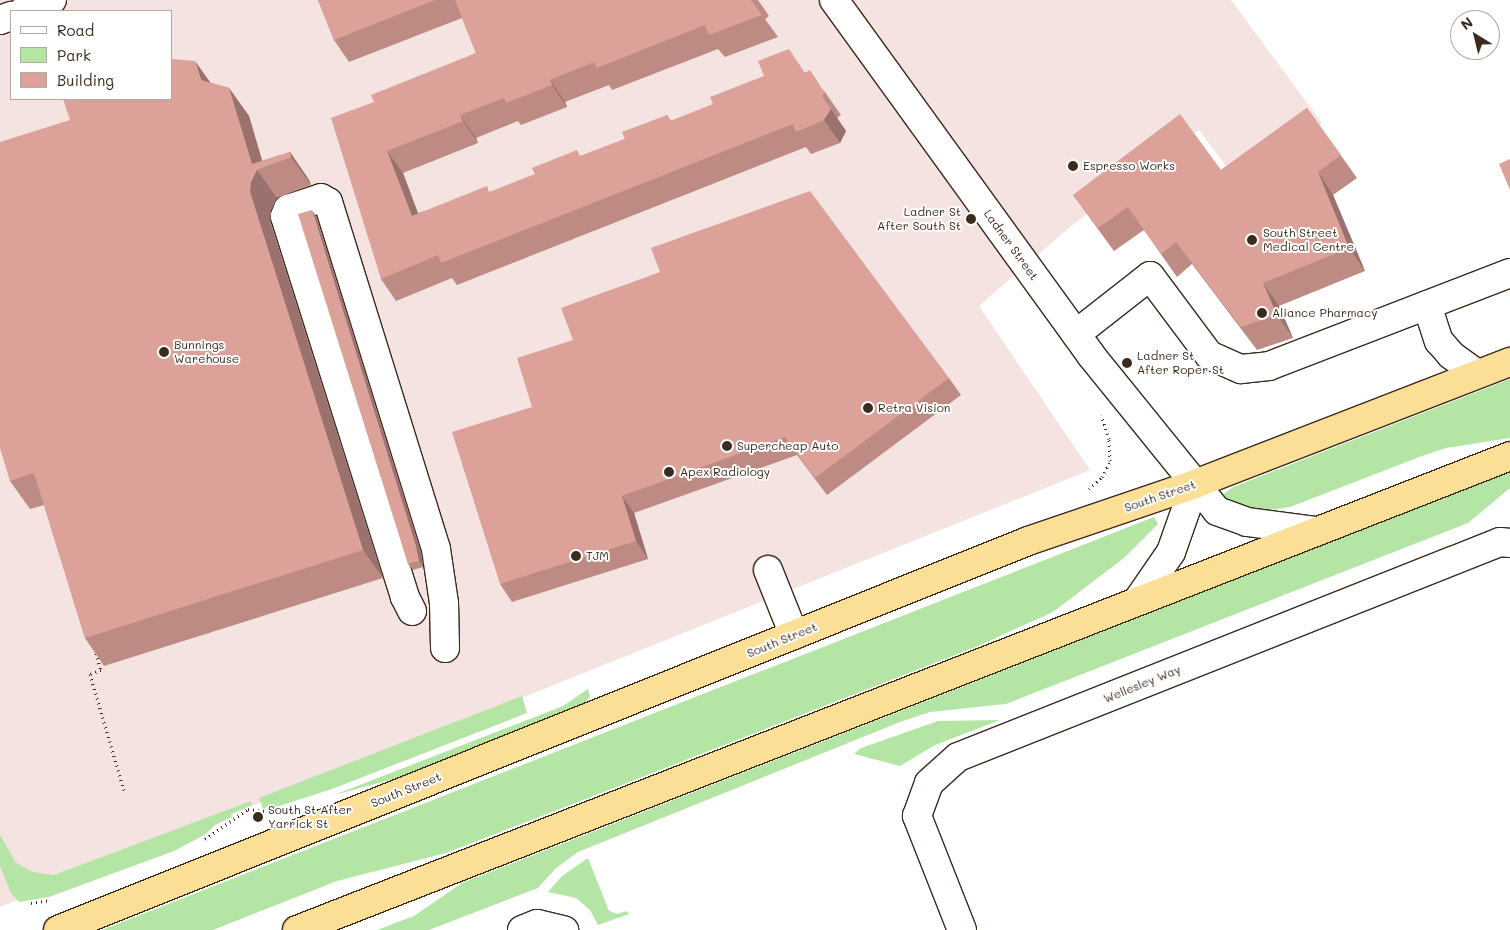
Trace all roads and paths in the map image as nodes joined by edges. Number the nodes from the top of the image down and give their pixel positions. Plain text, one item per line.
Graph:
1 (52, 0) edge
2 (834, 0) edge
3 (26, 10) edge
4 (1510, 273) edge
5 (1427, 305) junction
6 (1076, 334) junction
7 (1510, 362) edge
8 (1478, 374) junction
9 (1100, 412) dead end
10 (1510, 456) edge
11 (1196, 484) junction
12 (1086, 491) dead end
13 (1316, 531) junction
14 (1510, 543) edge
15 (768, 570) dead end
16 (1138, 600) junction
17 (412, 611) dead end
18 (794, 635) junction
19 (445, 648) dead end
20 (96, 651) edge
21 (124, 790) dead end
22 (49, 900) dead end
23 (31, 903) dead end
24 (58, 930) edge
25 (297, 930) edge
26 (522, 930) edge
27 (564, 930) edge
28 (962, 930) edge

1 - 3 street
2 - 6 street, Ladner Street
4 - 5 street
5 - 6 street
5 - 8 street
6 - 11 street, Ladner Street
7 - 8 highway, South Street
8 - 11 highway, South Street
9 - 12 path
10 - 13 highway
11 - 13 street, Ladner Street
11 - 16 street
11 - 18 highway, South Street
13 - 16 highway
14 - 28 street, Wellesley Way
15 - 18 street
16 - 25 highway
17 - 19 street
18 - 24 highway, South Street
20 - 21 path
22 - 23 path
26 - 27 street

